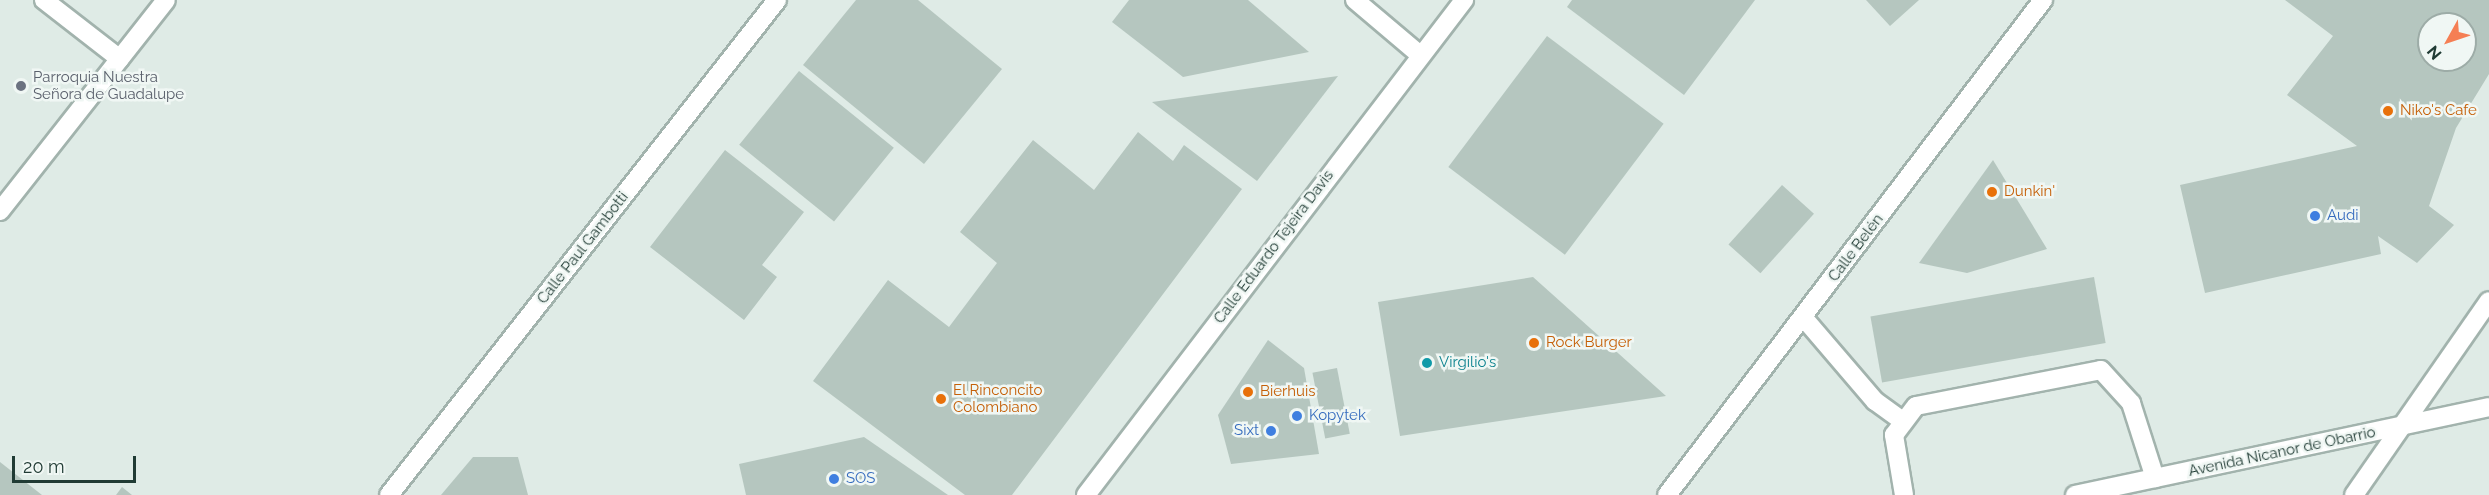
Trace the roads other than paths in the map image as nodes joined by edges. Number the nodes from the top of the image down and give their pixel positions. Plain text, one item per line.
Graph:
1 (44, 0) edge
2 (166, 0) edge
3 (777, 0) edge
4 (1355, 0) edge
5 (1464, 0) edge
6 (2043, 0) edge
7 (1420, 55) junction
8 (120, 59) junction
9 (0, 211) edge
10 (2489, 301) edge
11 (1803, 317) junction
12 (2489, 407) edge
13 (1901, 420) junction
14 (2402, 427) junction
15 (2155, 478) junction
16 (389, 495) edge
17 (1086, 495) edge
18 (1666, 495) edge
19 (1904, 495) edge
20 (2075, 495) edge
21 (2354, 495) edge

1 - 8 street
2 - 8 street
3 - 16 street, Calle Paul Gambotti
4 - 7 street
5 - 7 street, Calle Eduardo Tejeira Davis
6 - 11 street, Calle Belén
7 - 17 street, Calle Eduardo Tejeira Davis
8 - 9 street
10 - 14 street
11 - 13 street
11 - 18 street, Calle Belén
12 - 14 street, Avenida Nicanor de Obarrio
13 - 15 street
13 - 19 street
14 - 15 street, Avenida Nicanor de Obarrio
14 - 21 street
15 - 20 street, Avenida Nicanor de Obarrio

